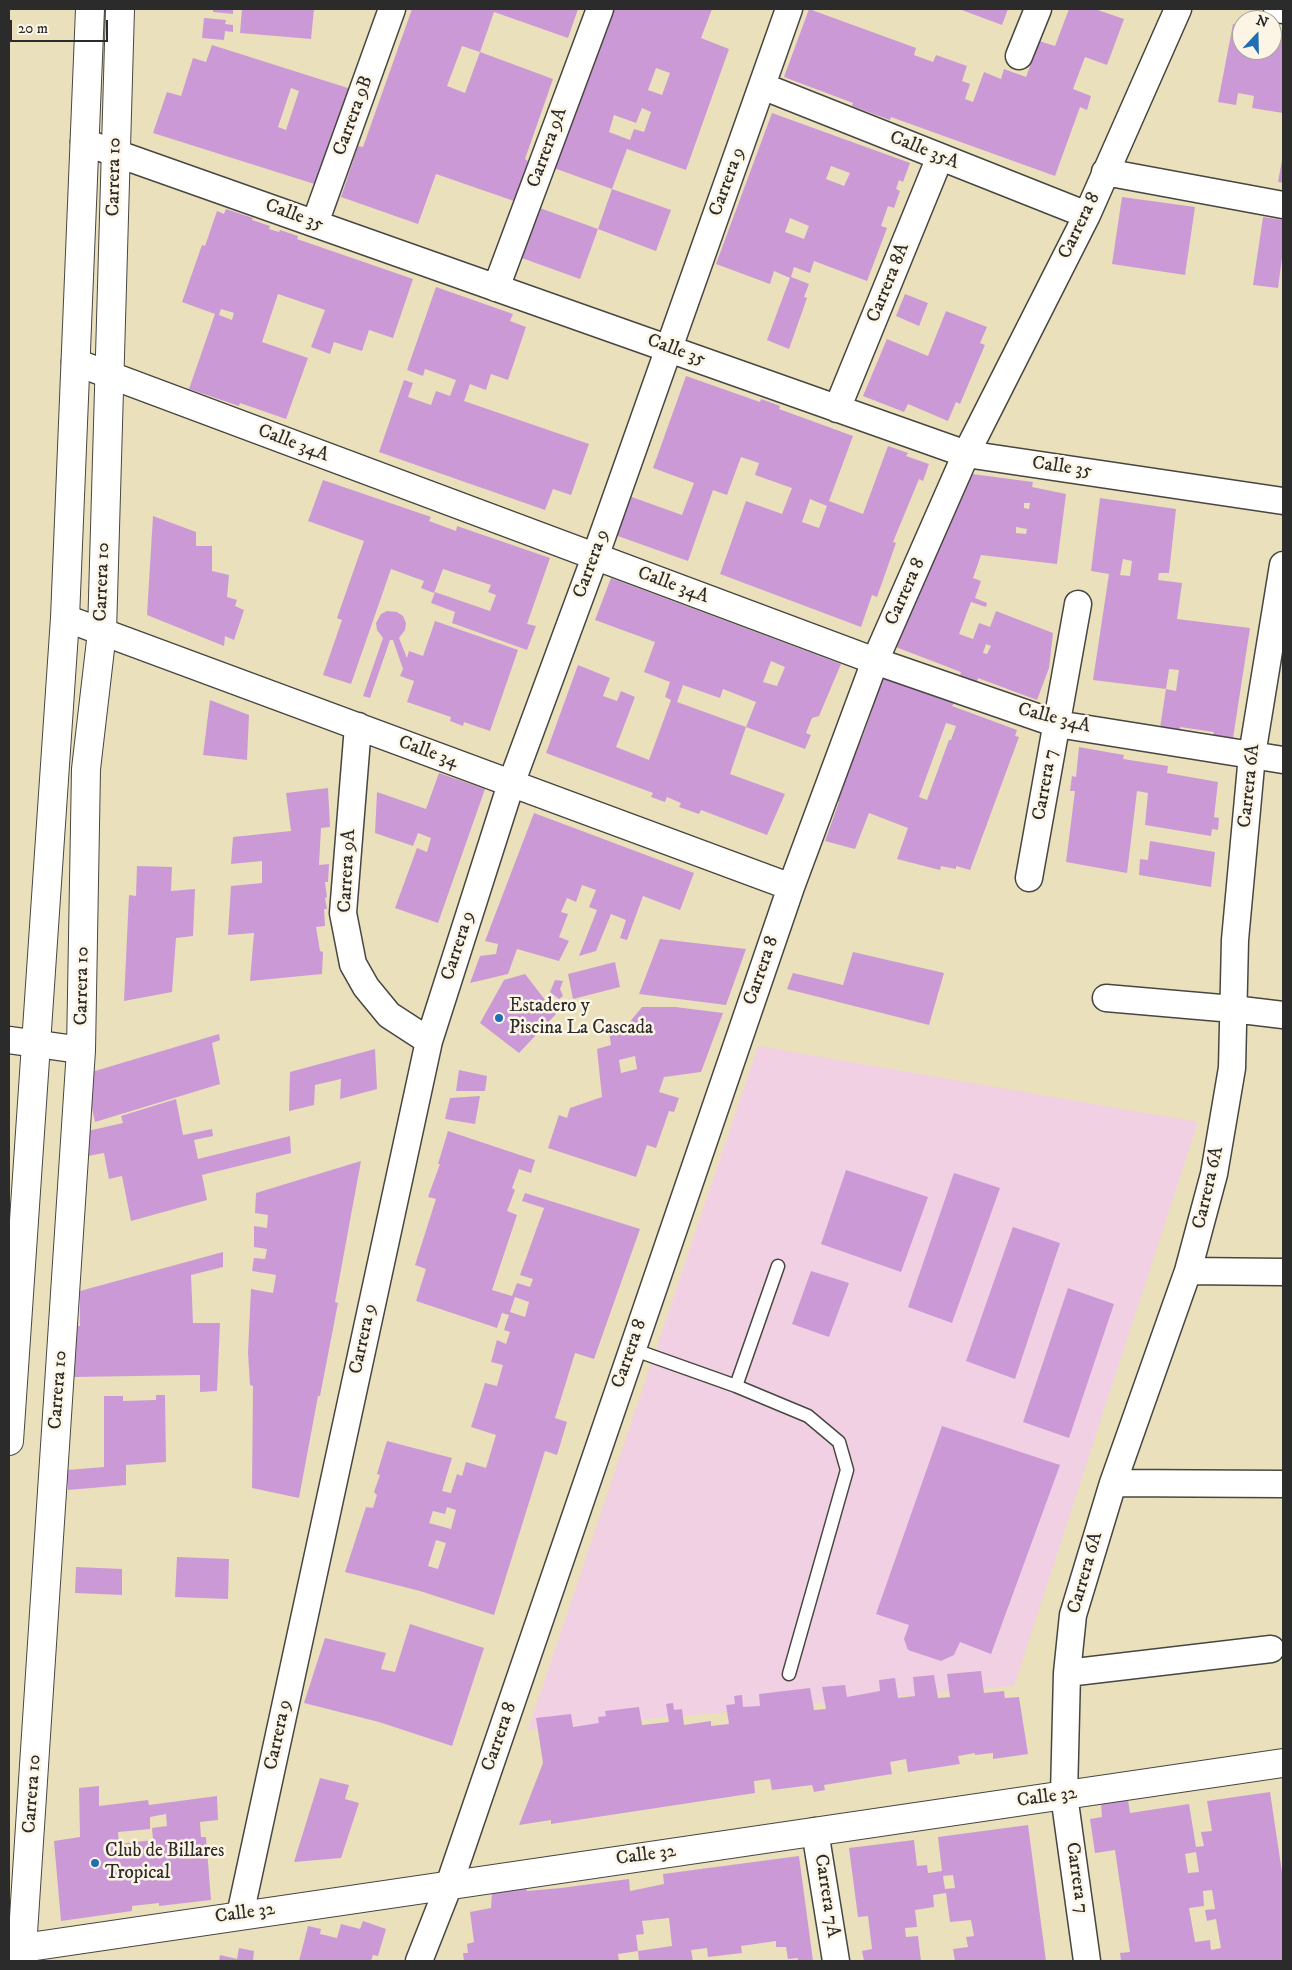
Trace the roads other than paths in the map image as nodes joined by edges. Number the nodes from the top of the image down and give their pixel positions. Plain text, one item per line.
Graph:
1 (90, 9) edge
2 (120, 9) edge
3 (392, 9) edge
4 (600, 9) edge
5 (789, 9) edge
6 (1038, 9) edge
7 (1178, 9) edge
8 (1277, 9) edge
9 (1283, 10) edge
10 (1019, 56) dead end
11 (762, 86) junction
12 (84, 142) junction
13 (116, 153) junction
14 (940, 157) junction
15 (1105, 172) junction
16 (1283, 205) edge
17 (1087, 215) junction
18 (315, 224) junction
19 (496, 288) junction
20 (668, 349) junction
21 (75, 362) junction
22 (110, 375) junction
23 (837, 409) junction
24 (966, 454) junction
25 (1283, 501) edge
26 (595, 557) junction
27 (1283, 564) edge
28 (1078, 604) dead end
29 (65, 618) junction
30 (102, 632) junction
31 (875, 661) junction
32 (1057, 724) junction
33 (358, 726) junction
34 (1252, 755) junction
35 (1283, 760) edge
36 (511, 784) junction
37 (1029, 878) dead end
38 (791, 887) junction
39 (1106, 998) dead end
40 (1233, 1009) junction
41 (1283, 1015) edge
42 (9, 1040) edge
43 (429, 1042) junction
44 (36, 1044) junction
45 (81, 1050) junction
46 (15, 1245) edge
47 (778, 1266) dead end
48 (1188, 1271) junction
49 (1283, 1272) edge
50 (632, 1349) junction
51 (736, 1386) junction
52 (9, 1442) edge
53 (1113, 1483) junction
54 (1283, 1484) edge
55 (1271, 1649) dead end
56 (1067, 1672) junction
57 (789, 1674) dead end
58 (1283, 1763) edge
59 (1064, 1795) junction
60 (816, 1831) junction
61 (449, 1885) junction
62 (240, 1915) junction
63 (17, 1953) edge
64 (418, 1961) edge
65 (836, 1961) edge
66 (1087, 1961) edge

1 - 12 main road, Carrera 10
2 - 13 main road, Carrera 10
3 - 18 street, Carrera 9B
4 - 19 street, Carrera 9A
5 - 11 street, Carrera 9
6 - 10 street
7 - 15 street, Carrera 8
8 - 9 street
11 - 14 street, Calle 35A
11 - 20 street, Carrera 9
12 - 13 street, Calle 35
12 - 21 main road, Carrera 10
13 - 18 street, Calle 35
13 - 22 main road, Carrera 10
14 - 17 street, Calle 35A
14 - 23 street, Carrera 8A
15 - 16 street
15 - 17 street, Carrera 8
17 - 24 street, Carrera 8
18 - 19 street, Calle 35
19 - 20 street, Calle 35
20 - 23 street, Calle 35
20 - 26 street, Carrera 9
21 - 22 street, Calle 34A
21 - 29 main road, Carrera 10
22 - 26 street, Calle 34A
22 - 30 main road, Carrera 10
23 - 24 street, Calle 35
24 - 25 street, Calle 35
24 - 31 street, Carrera 8
26 - 31 street, Calle 34A
26 - 36 street, Carrera 9
27 - 34 street, Carrera 6A
28 - 32 street, Carrera 7
29 - 30 street, Calle 34
29 - 44 main road, Carrera 10
30 - 33 street, Calle 34
30 - 45 main road, Carrera 10
31 - 32 street, Calle 34A
31 - 38 street, Carrera 8
32 - 34 street, Calle 34A
32 - 37 street, Carrera 7
33 - 36 street, Calle 34
33 - 43 street, Carrera 9A
34 - 35 street, Calle 34A
34 - 40 street, Carrera 6A
36 - 38 street, Calle 34
36 - 43 street, Carrera 9
38 - 50 street, Carrera 8
39 - 40 street
40 - 41 street
40 - 48 street, Carrera 6A
42 - 44 street
43 - 62 street, Carrera 9
44 - 45 street
44 - 46 main road, Carrera 10
45 - 63 main road, Carrera 10
46 - 52 main road, Carrera 10
47 - 51 lane
48 - 49 street
48 - 53 street, Carrera 6A
50 - 51 lane
50 - 61 street, Carrera 8
51 - 57 lane
53 - 54 street
53 - 56 street, Carrera 6A
55 - 56 street
56 - 59 street, Carrera 6A
58 - 59 main road, Calle 32
59 - 60 main road, Calle 32
59 - 66 street, Carrera 7
60 - 61 main road, Calle 32
60 - 65 street, Carrera 7A
61 - 62 main road, Calle 32
61 - 64 street, Carrera 8
62 - 63 main road, Calle 32

